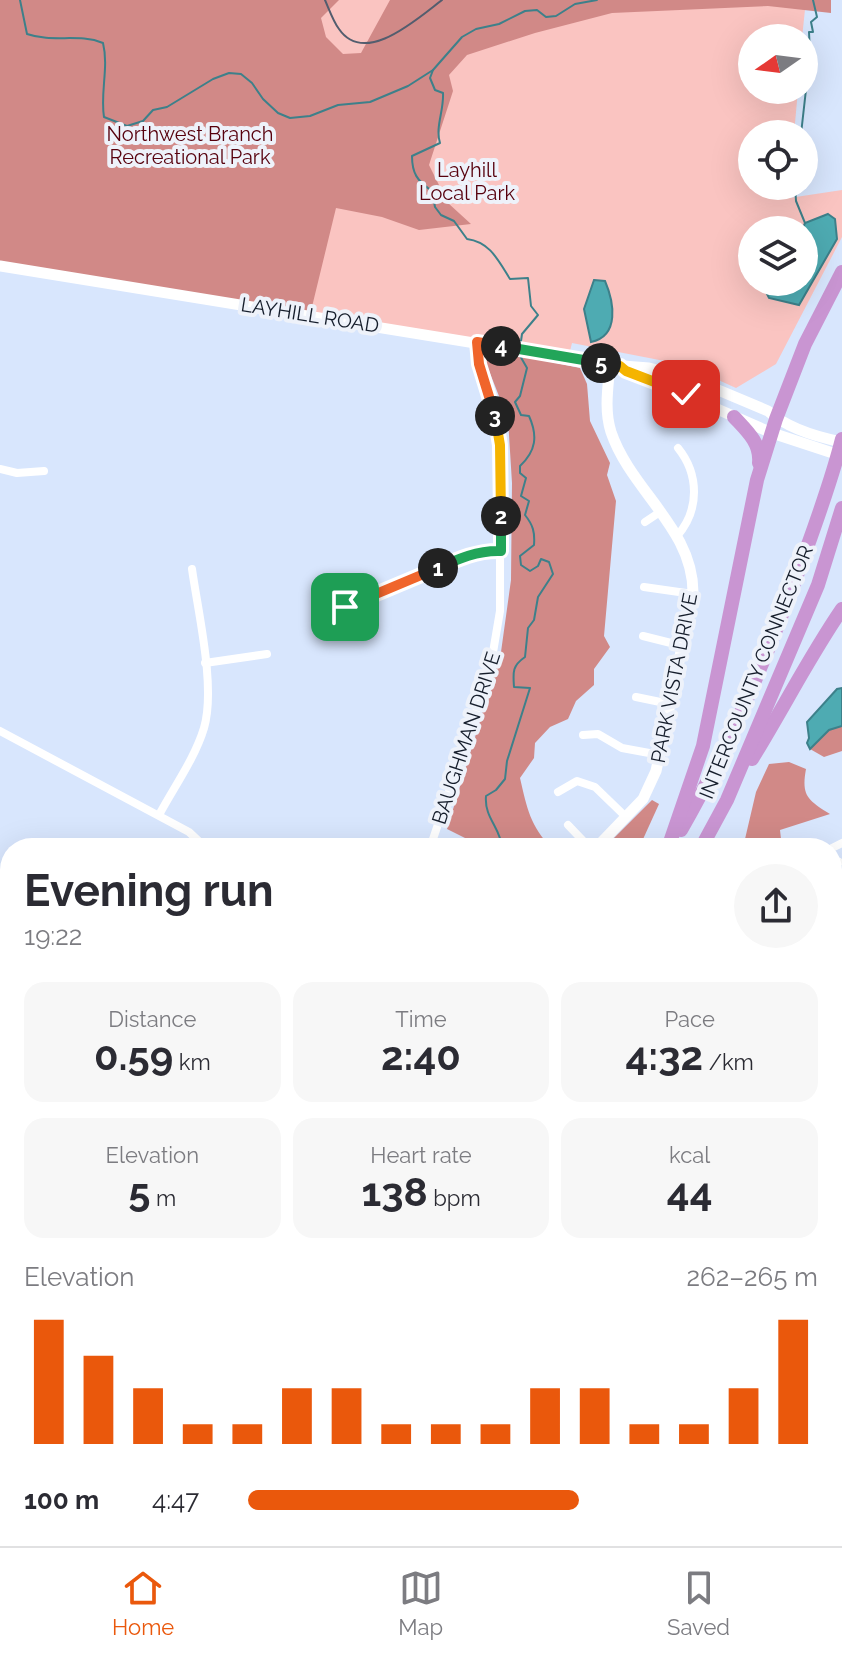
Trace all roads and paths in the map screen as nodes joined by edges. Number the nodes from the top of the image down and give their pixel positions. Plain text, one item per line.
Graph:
1 (0, 266) edge
2 (842, 272) edge
3 (477, 342) junction
4 (615, 366) junction
5 (734, 417) junction
6 (774, 426) junction
7 (811, 440) junction
8 (842, 441) edge
9 (678, 448) dead end
10 (842, 456) edge
11 (0, 469) edge
12 (44, 471) dead end
13 (757, 480) junction
14 (842, 508) edge
15 (660, 512) junction
16 (645, 522) dead end
17 (677, 536) junction
18 (501, 551) junction
19 (192, 569) dead end
20 (644, 587) dead end
21 (693, 594) junction
22 (345, 607) dead end
23 (842, 609) edge
24 (643, 636) dead end
25 (683, 646) junction
26 (267, 654) dead end
27 (205, 663) junction
28 (636, 697) dead end
29 (670, 704) junction
30 (0, 731) edge
31 (583, 735) dead end
32 (660, 755) junction
33 (558, 792) dead end
34 (727, 800) junction
35 (159, 815) junction
36 (626, 817) junction
37 (568, 825) dead end
38 (195, 838) edge
39 (433, 838) edge
40 (582, 838) edge
41 (604, 838) edge
42 (673, 838) edge
43 (676, 838) edge
44 (706, 838) edge

1 - 3 main road, LAYHILL ROAD
2 - 6 highway
3 - 4 main road, LAYHILL ROAD
3 - 18 street, BAUGHMAN DRIVE
4 - 5 main road, LAYHILL ROAD
4 - 6 main road, LAYHILL ROAD
4 - 15 main road, PARK VISTA DRIVE
5 - 6 main road, LAYHILL ROAD
5 - 13 highway
6 - 7 main road, LAYHILL ROAD
6 - 13 highway
7 - 8 main road, LAYHILL ROAD
7 - 10 main road, LAYHILL ROAD
8 - 43 highway, INTERCOUNTY CONNECTOR
9 - 17 street
11 - 12 street
13 - 42 highway
14 - 34 highway, INTERCOUNTY CONNECTOR
15 - 16 street
15 - 17 main road, PARK VISTA DRIVE
17 - 21 main road, PARK VISTA DRIVE
18 - 22 street
18 - 39 street, BAUGHMAN DRIVE
19 - 27 street
20 - 21 street
21 - 25 main road, PARK VISTA DRIVE
23 - 34 highway
24 - 25 street
25 - 29 main road, PARK VISTA DRIVE
26 - 27 street
27 - 35 street
28 - 29 street
29 - 32 main road, PARK VISTA DRIVE
30 - 35 street
31 - 32 street
32 - 36 main road, PARK VISTA DRIVE
33 - 36 street
34 - 44 highway, INTERCOUNTY CONNECTOR
35 - 38 street
36 - 41 main road, PARK VISTA DRIVE
37 - 40 street

